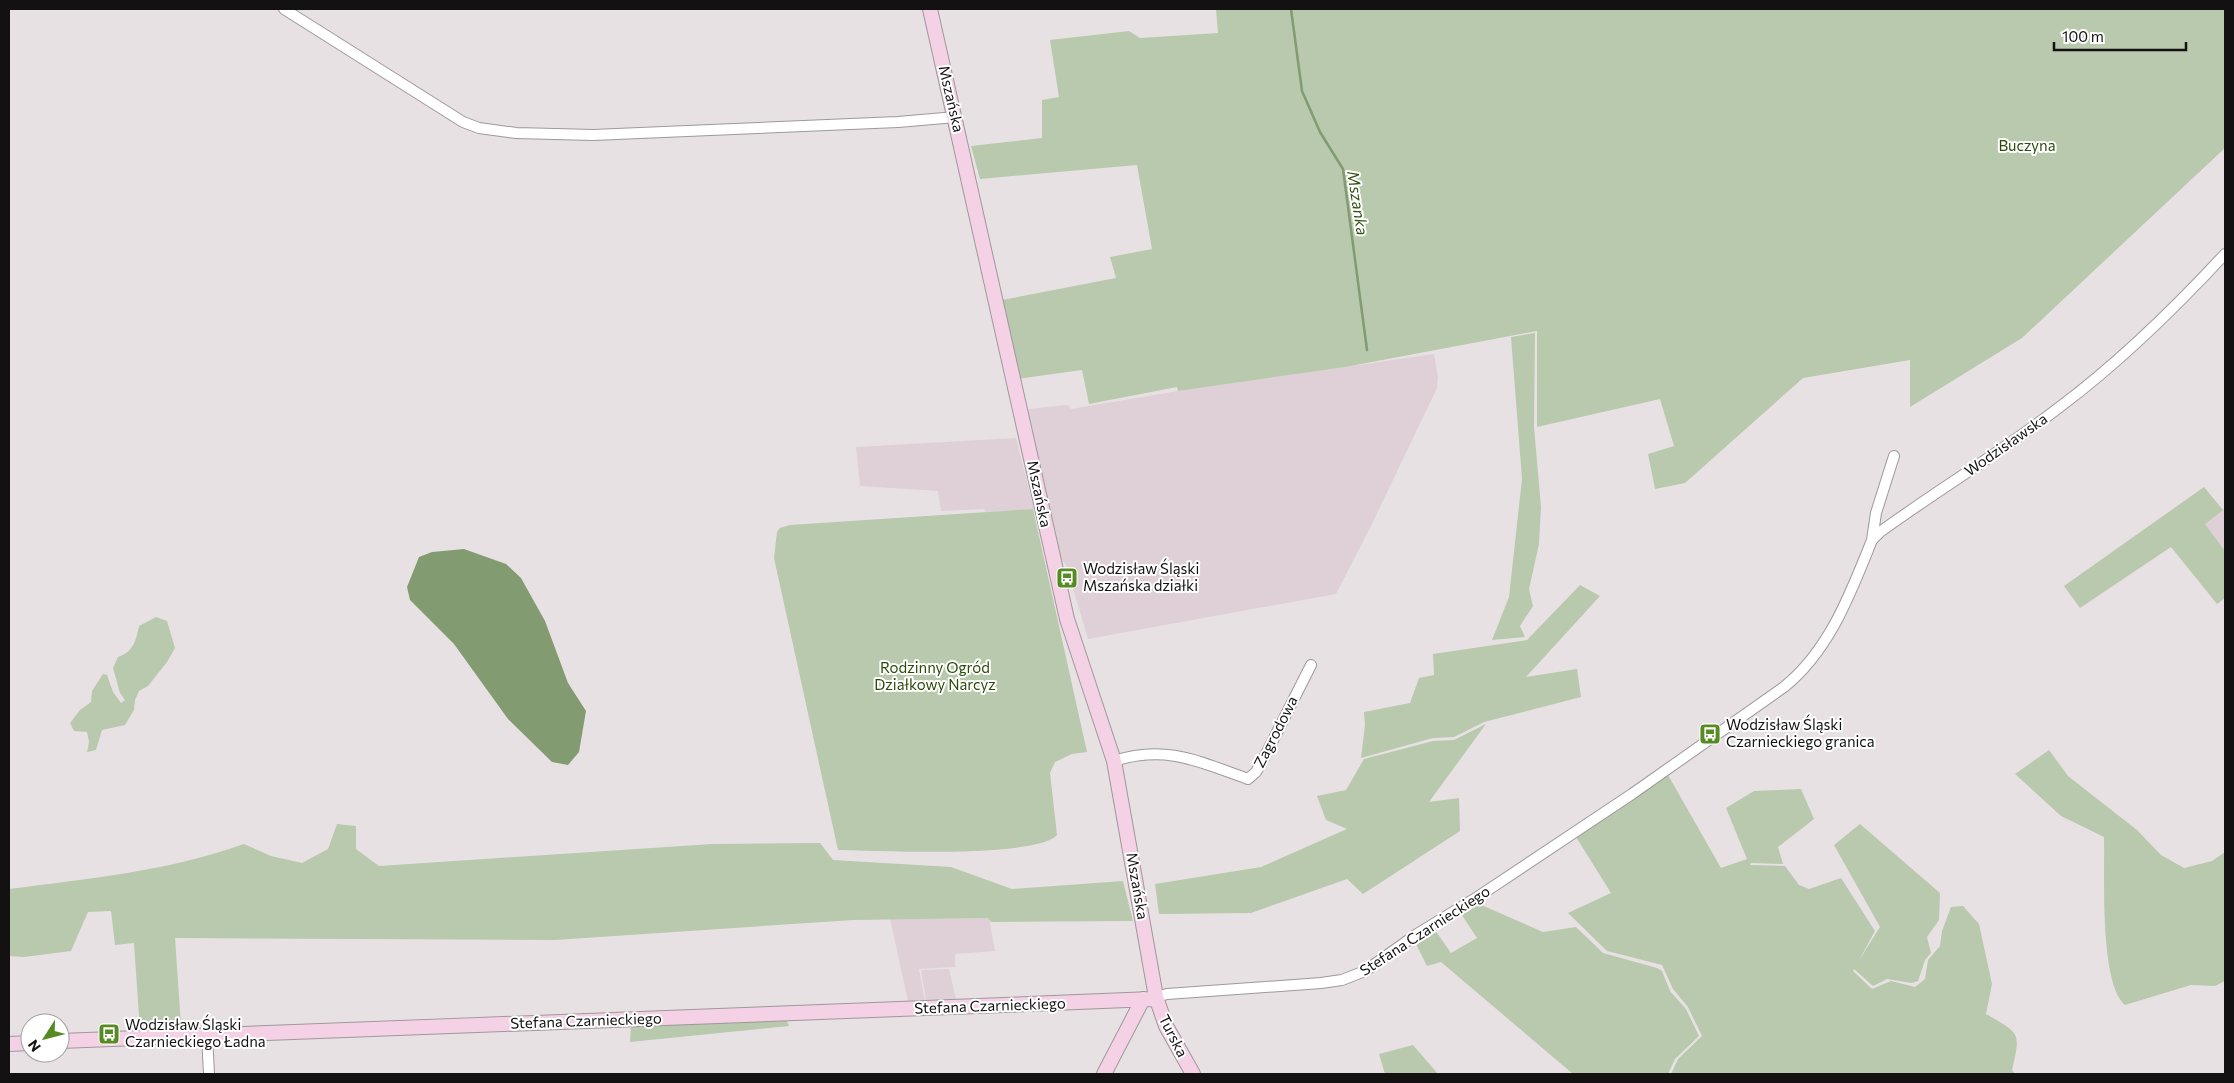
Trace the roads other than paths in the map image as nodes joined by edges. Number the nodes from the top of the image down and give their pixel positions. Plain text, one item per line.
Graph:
1 (284, 9) edge
2 (930, 9) edge
3 (956, 117) junction
4 (2225, 254) edge
5 (1894, 456) dead end
6 (1872, 540) junction
7 (1817, 654) joint
8 (1310, 665) dead end
9 (1114, 761) junction
10 (1149, 998) junction
11 (208, 1035) junction
12 (70, 1042) edge
13 (208, 1074) edge
14 (1104, 1074) edge
15 (1193, 1074) edge

1 - 3 street
2 - 3 street, Mszańska
3 - 9 street, Mszańska
4 - 6 street, Wodzisławska
5 - 6 street
6 - 7 street, Wodzisławska
7 - 10 street, Stefana Czarnieckiego
8 - 9 street, Zagrodowa
9 - 10 street, Mszańska
10 - 11 street, Stefana Czarnieckiego
10 - 14 street
10 - 15 street, Turska
11 - 12 street, Stefana Czarnieckiego
11 - 13 street

